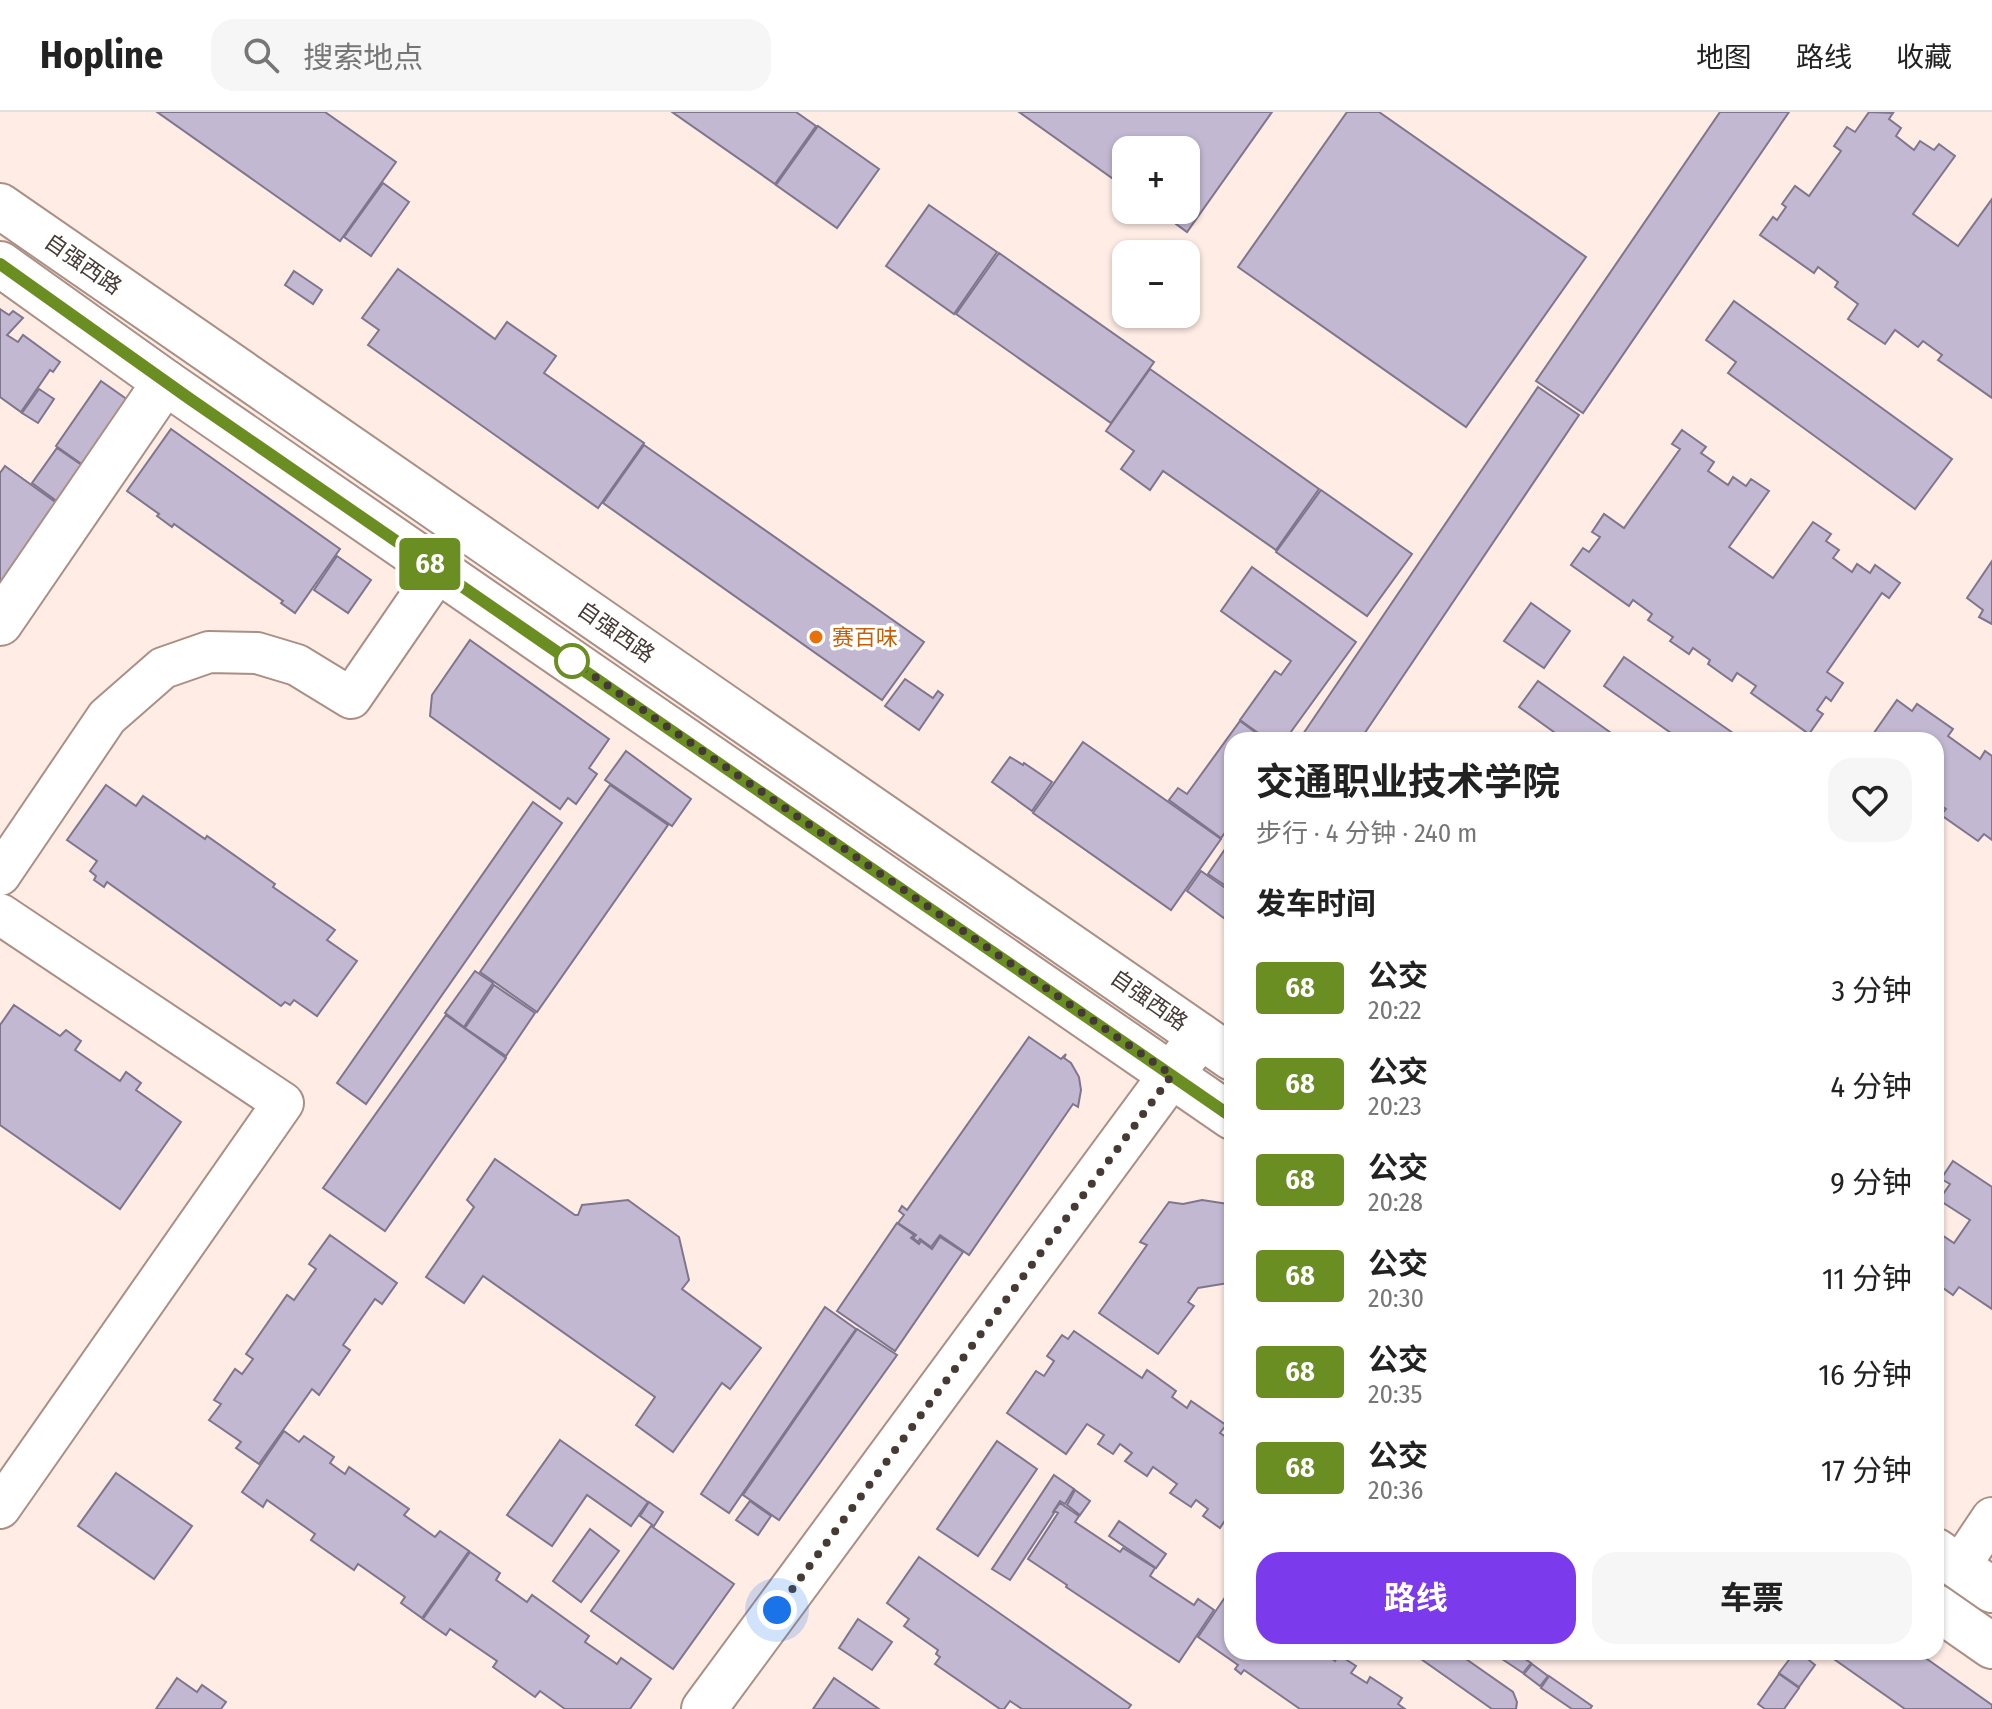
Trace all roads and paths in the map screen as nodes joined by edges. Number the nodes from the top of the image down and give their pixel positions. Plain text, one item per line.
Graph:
1 (0, 206) edge
2 (0, 264) edge
3 (165, 382) junction
4 (439, 570) junction
5 (0, 623) edge
6 (0, 875) edge
7 (0, 914) edge
8 (1216, 1047) edge
9 (1172, 1075) junction
10 (1224, 1111) edge
11 (0, 1508) edge
12 (1992, 1518) edge
13 (1962, 1569) edge
14 (1944, 1613) edge
15 (1992, 1646) edge
16 (704, 1709) edge

1 - 8 main road, 自强西路
2 - 3 main road
3 - 4 main road
3 - 5 main road
4 - 6 street
4 - 9 main road
7 - 11 street
8 - 9 main road
9 - 10 main road
9 - 16 main road
12 - 13 street
14 - 15 main road

